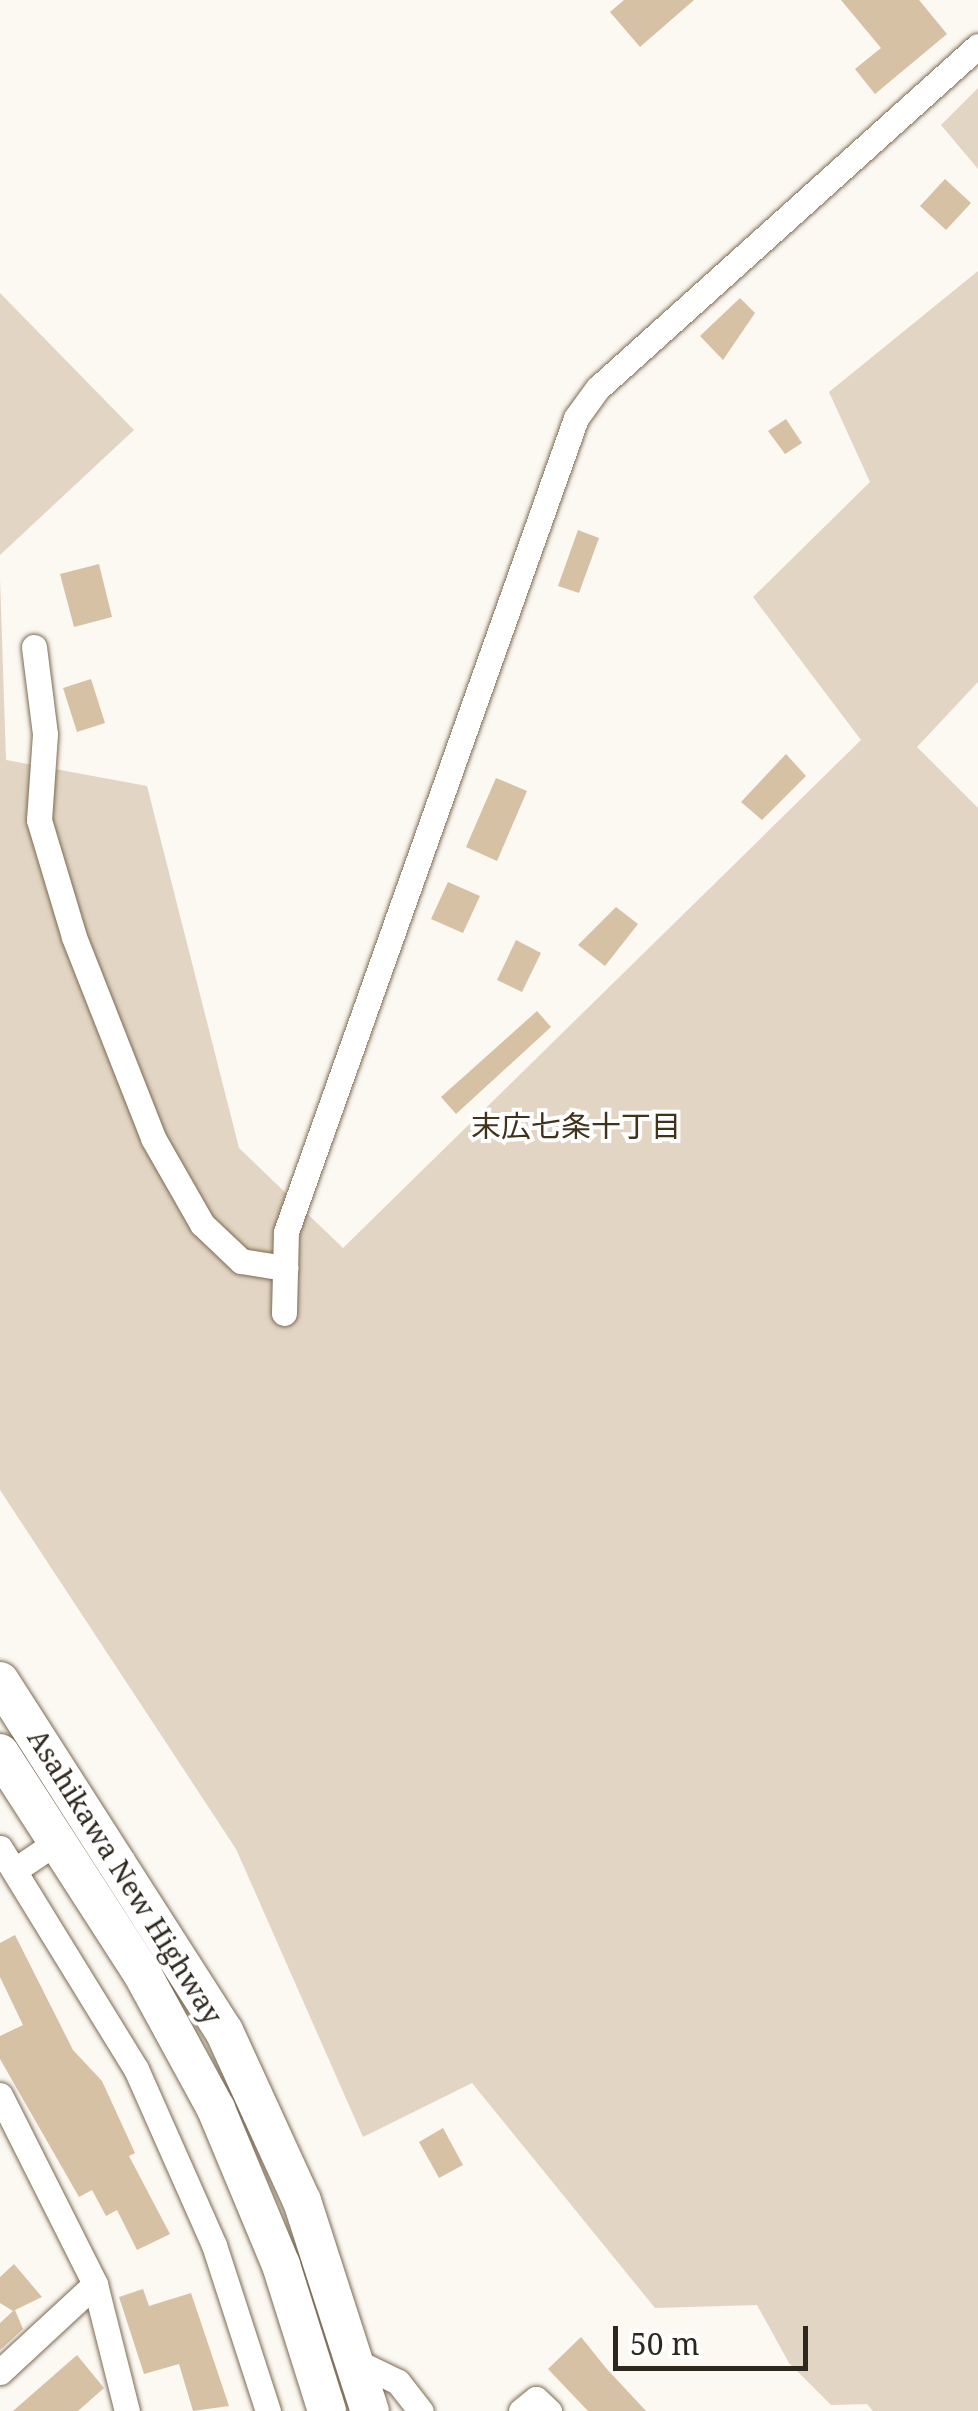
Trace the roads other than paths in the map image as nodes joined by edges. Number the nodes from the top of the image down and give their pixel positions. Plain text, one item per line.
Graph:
1 (978, 46) edge
2 (34, 648) dead end
3 (285, 1268) junction
4 (284, 1312) dead end
5 (0, 1681) edge
6 (0, 1753) edge
7 (58, 1840) junction
8 (0, 1848) edge
9 (15, 1870) junction
10 (4, 2114) edge
11 (95, 2284) junction
12 (359, 2363) junction
13 (0, 2372) edge
14 (127, 2411) edge
15 (268, 2411) edge
16 (327, 2411) edge
17 (370, 2411) edge
18 (422, 2411) edge
19 (521, 2411) edge
20 (549, 2411) edge

1 - 3 street
2 - 3 street
3 - 4 street
5 - 12 highway, Asahikawa New Highway
6 - 7 highway, Asahikawa New Highway
7 - 9 street
7 - 16 highway, Asahikawa New Highway
8 - 9 street
9 - 15 street
10 - 11 street
11 - 13 street
11 - 14 street
12 - 17 highway, Asahikawa New Highway
12 - 18 street
19 - 20 street

